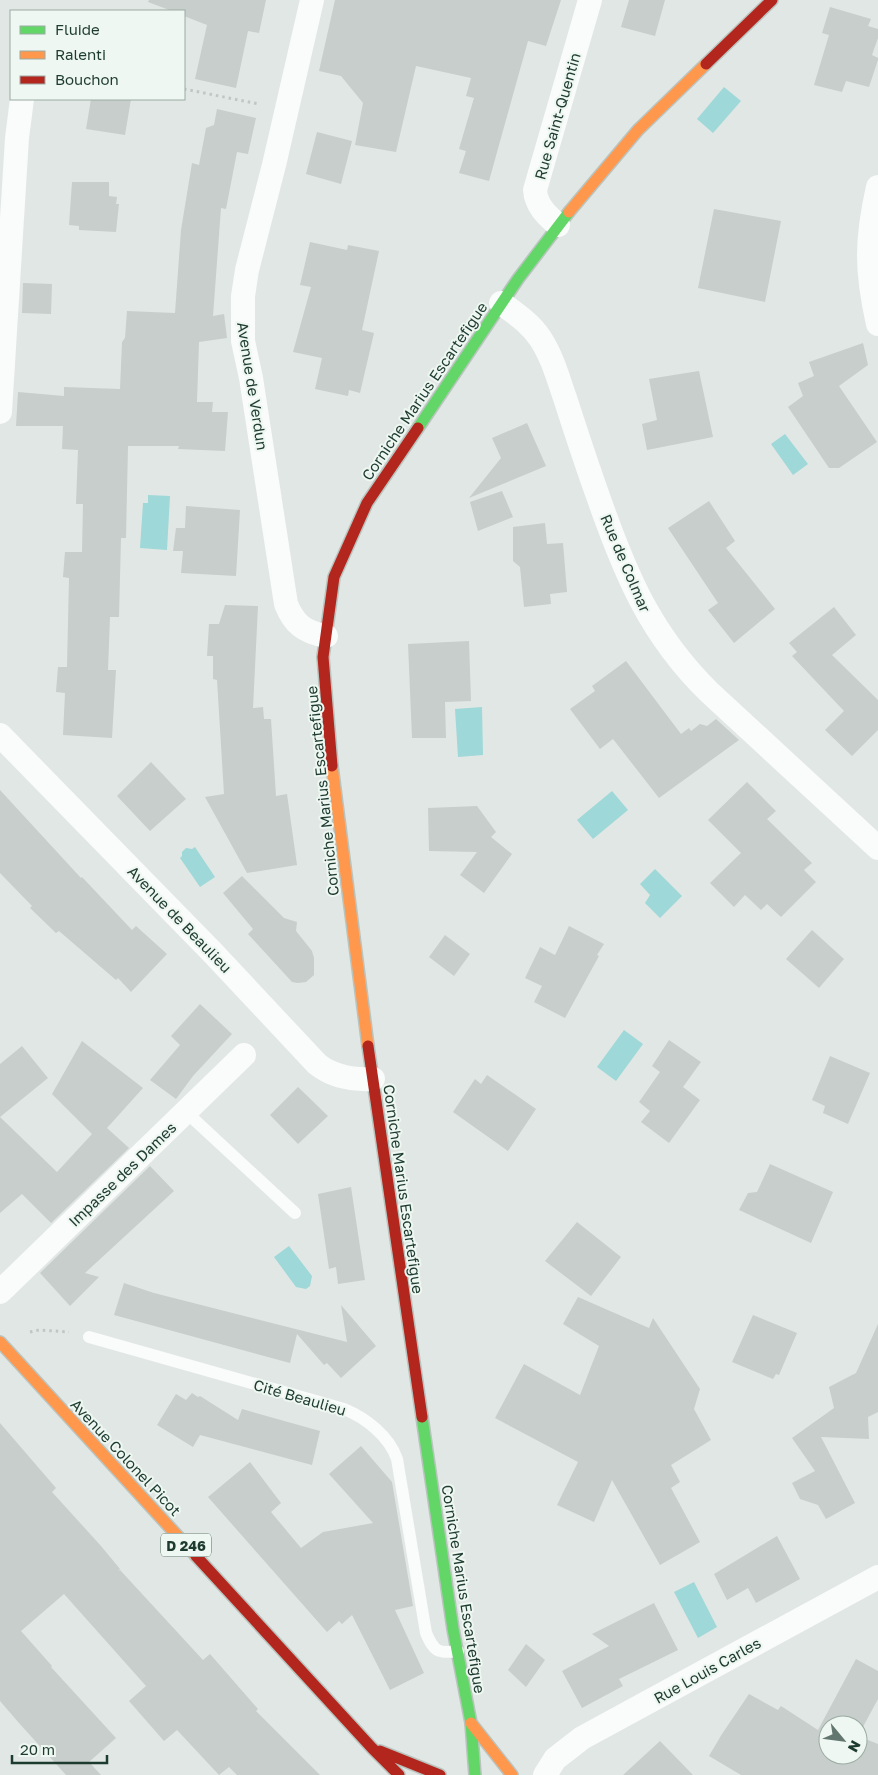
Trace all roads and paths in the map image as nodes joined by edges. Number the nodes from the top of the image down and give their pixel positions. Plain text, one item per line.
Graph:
1 (312, 0) edge
2 (590, 0) edge
3 (772, 0) edge
4 (185, 89) edge
5 (22, 100) edge
6 (287, 110) junction
7 (878, 187) edge
8 (558, 225) junction
9 (501, 303) junction
10 (878, 324) edge
11 (0, 412) edge
12 (326, 636) junction
13 (0, 735) edge
14 (878, 848) edge
15 (244, 1055) dead end
16 (372, 1079) junction
17 (186, 1112) junction
18 (295, 1213) dead end
19 (0, 1292) edge
20 (89, 1337) joint
21 (0, 1342) edge
22 (8, 1351) junction
23 (878, 1577) edge
24 (458, 1651) junction
25 (470, 1723) junction
26 (372, 1748) junction
27 (399, 1775) edge
28 (440, 1775) edge
29 (475, 1775) edge
30 (512, 1775) edge
31 (545, 1775) edge

1 - 6 street, Avenue de Verdun
2 - 8 street, Rue Saint-Quentin
3 - 8 main road, Corniche Marius Escartefigue
4 - 6 path
5 - 11 street
6 - 12 street, Avenue de Verdun
7 - 10 street
8 - 9 main road, Corniche Marius Escartefigue
9 - 12 main road, Corniche Marius Escartefigue
9 - 14 street, Rue de Colmar
12 - 16 main road, Corniche Marius Escartefigue
13 - 16 street, Avenue de Beaulieu
15 - 17 street, Impasse des Dames
16 - 24 main road, Corniche Marius Escartefigue
17 - 18 lane
17 - 19 street, Impasse des Dames
20 - 22 path
20 - 24 lane, Cité Beaulieu
21 - 22 main road, Avenue Colonel Picot / D 246
22 - 26 main road, Avenue Colonel Picot / D 246
23 - 31 street, Rue Louis Carles
24 - 25 main road, Corniche Marius Escartefigue
25 - 29 main road, Corniche Marius Escartefigue
25 - 30 main road, Corniche Marius Escartefigue
26 - 27 main road, Avenue Colonel Picot / D 246
26 - 28 main road, Avenue Colonel Picot / D 246

